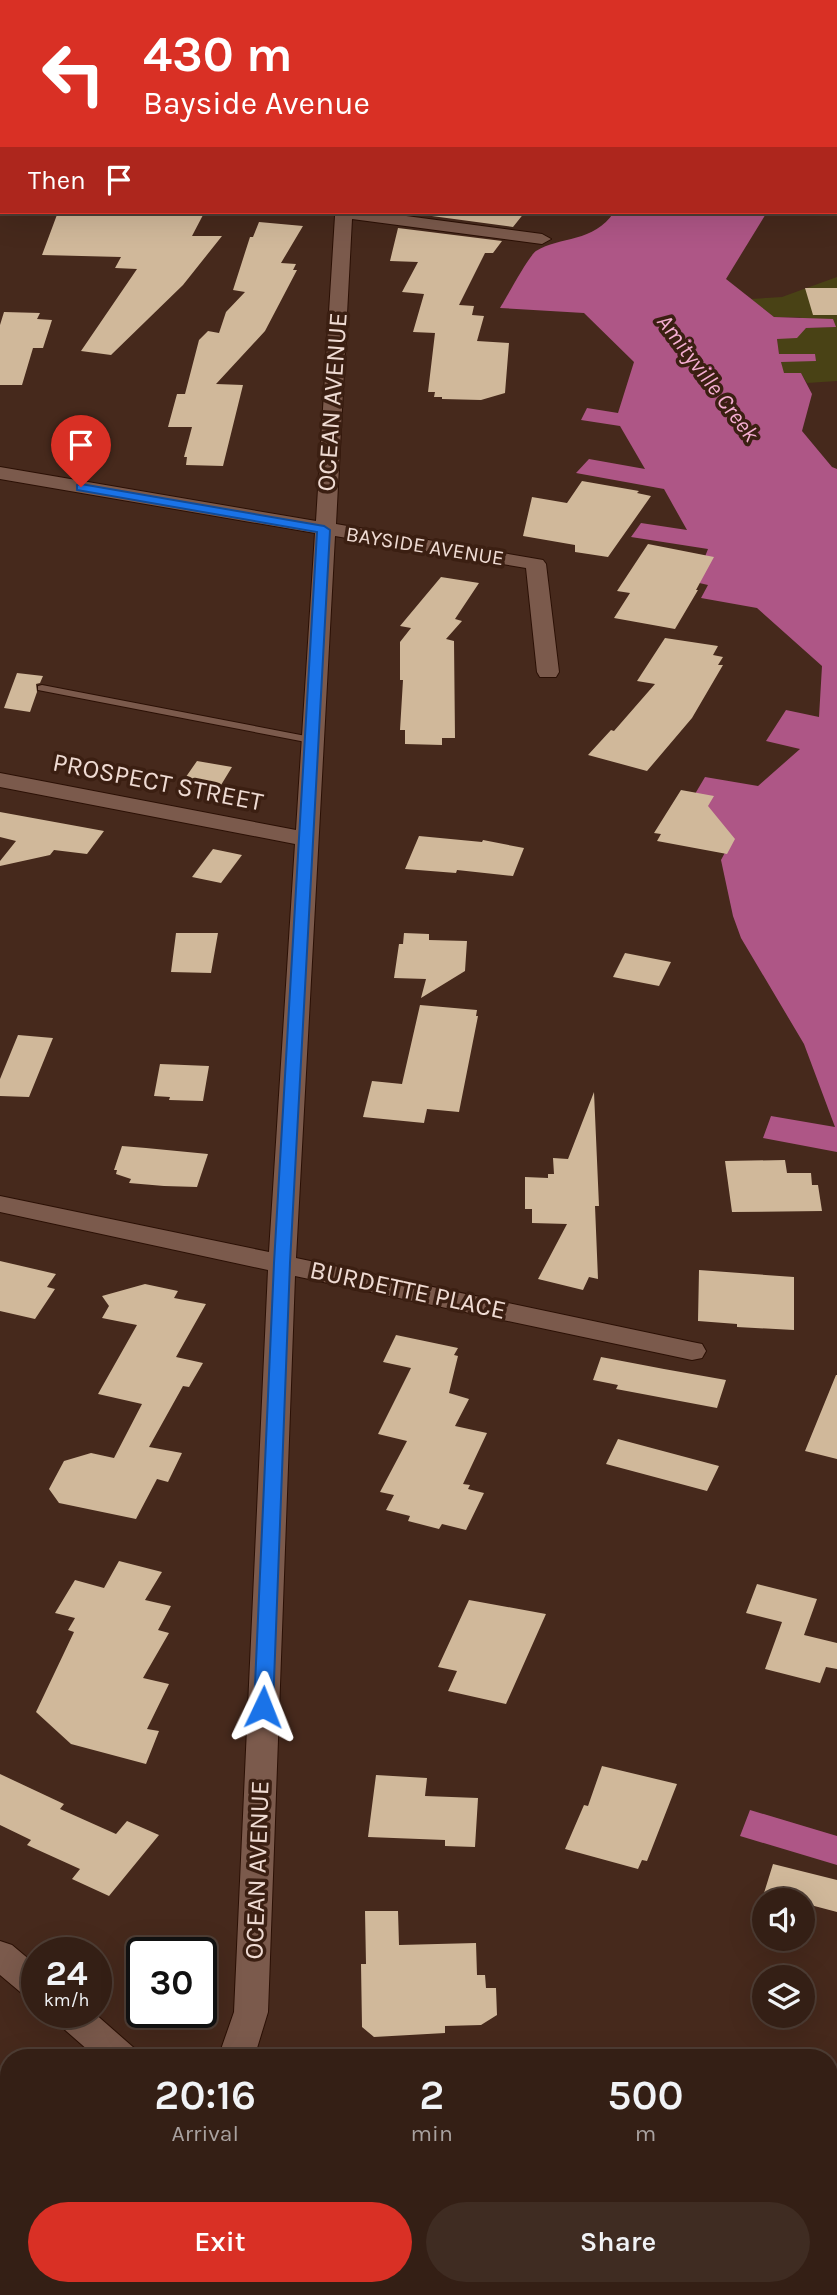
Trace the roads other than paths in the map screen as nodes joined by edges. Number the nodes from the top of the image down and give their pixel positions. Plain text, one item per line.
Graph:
1 (342, 214) edge
2 (357, 214) edge
3 (542, 239) dead end
4 (0, 473) edge
5 (324, 530) junction
6 (548, 672) dead end
7 (42, 688) dead end
8 (311, 740) junction
9 (0, 779) edge
10 (306, 839) junction
11 (0, 1204) edge
12 (282, 1263) junction
13 (692, 1351) dead end
14 (0, 1955) edge
15 (21, 1973) edge
16 (87, 2028) edge
17 (111, 2049) edge
18 (239, 2049) edge

1 - 5 street, OCEAN AVENUE
2 - 3 street
4 - 5 street, BAYSIDE AVENUE
5 - 6 street, BAYSIDE AVENUE
5 - 8 street, OCEAN AVENUE
7 - 8 lane
8 - 10 street, OCEAN AVENUE
9 - 10 street, PROSPECT STREET
10 - 12 street, OCEAN AVENUE
11 - 12 street, BURDETTE PLACE
12 - 13 street, BURDETTE PLACE
12 - 18 street, OCEAN AVENUE
14 - 15 street
16 - 17 street

